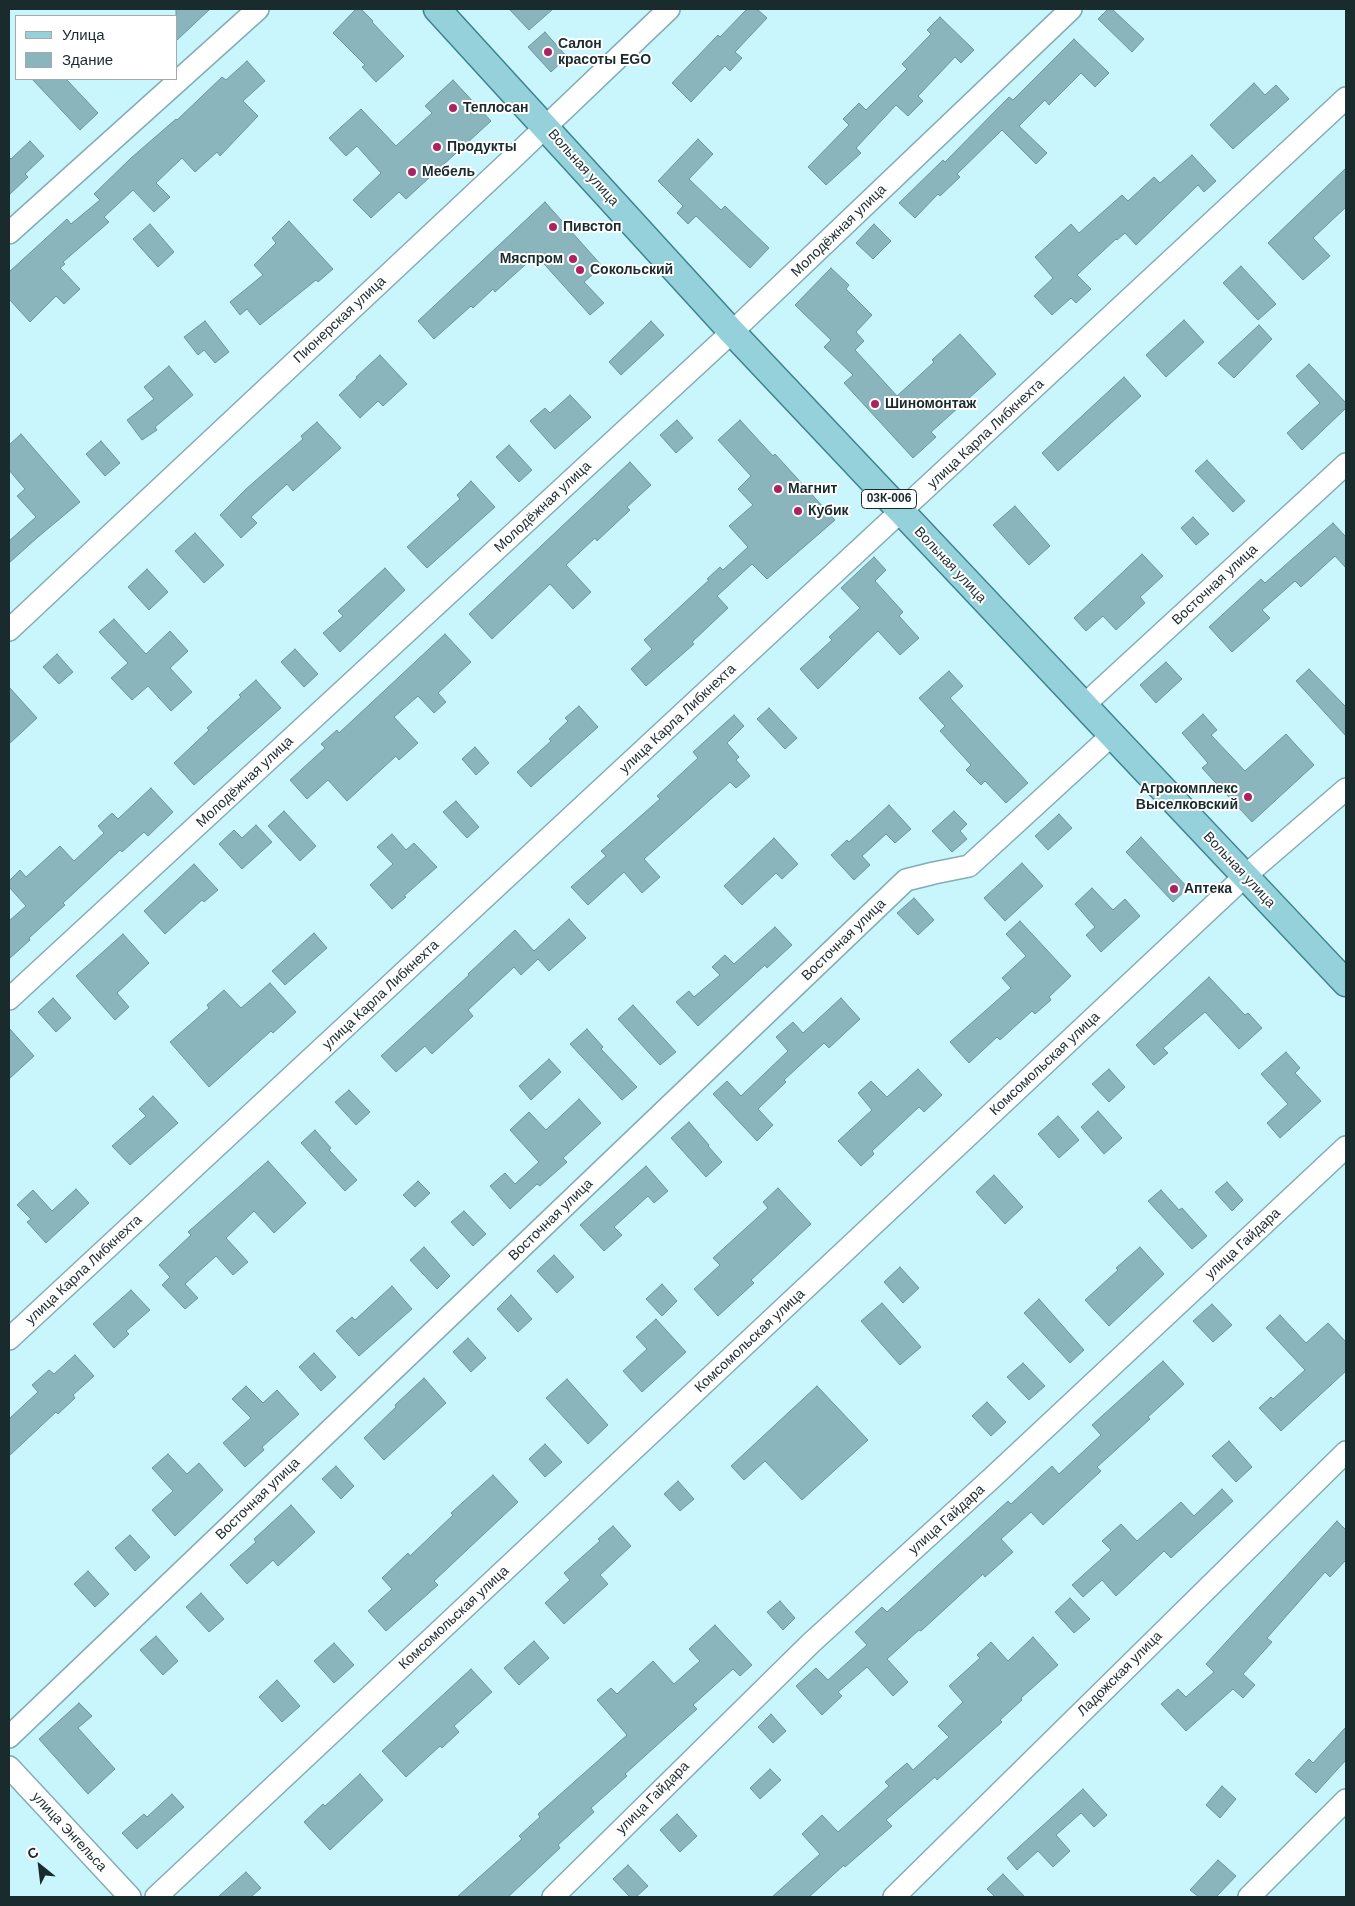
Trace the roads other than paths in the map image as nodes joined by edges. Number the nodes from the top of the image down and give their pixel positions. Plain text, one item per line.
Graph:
1 (258, 9) edge
2 (437, 9) edge
3 (669, 9) edge
4 (1071, 9) edge
5 (1346, 98) edge
6 (545, 126) junction
7 (9, 233) edge
8 (732, 332) junction
9 (1346, 464) edge
10 (901, 513) junction
11 (9, 630) edge
12 (1083, 706) junction
13 (1112, 735) junction
14 (1346, 788) edge
15 (1245, 876) junction
16 (1346, 983) edge
17 (9, 999) edge
18 (1346, 1147) edge
19 (9, 1339) edge
20 (1346, 1452) edge
21 (9, 1737) edge
22 (9, 1767) edge
23 (1346, 1800) edge
24 (130, 1897) edge
25 (156, 1897) edge
26 (553, 1897) edge
27 (894, 1897) edge
28 (1249, 1897) edge

1 - 7 street
2 - 6 main road, Вольная улица / 03К-006
3 - 6 street, Пионерская улица
4 - 8 street, Молодёжная улица
5 - 10 street, улица Карла Либкнехта
6 - 8 main road, Вольная улица / 03К-006
6 - 11 street, Пионерская улица
8 - 10 main road, Вольная улица / 03К-006
8 - 17 street, Молодёжная улица
9 - 12 street, Восточная улица
10 - 12 main road, Вольная улица / 03К-006
10 - 19 street, улица Карла Либкнехта
12 - 13 main road, Вольная улица / 03К-006
13 - 15 main road, Вольная улица / 03К-006
13 - 21 street, Восточная улица
14 - 15 street, Комсомольская улица
15 - 16 main road, Вольная улица / 03К-006
15 - 25 street, Комсомольская улица
18 - 26 street, улица Гайдара
20 - 27 street, Ладожская улица
22 - 24 street, улица Энгельса
23 - 28 street

